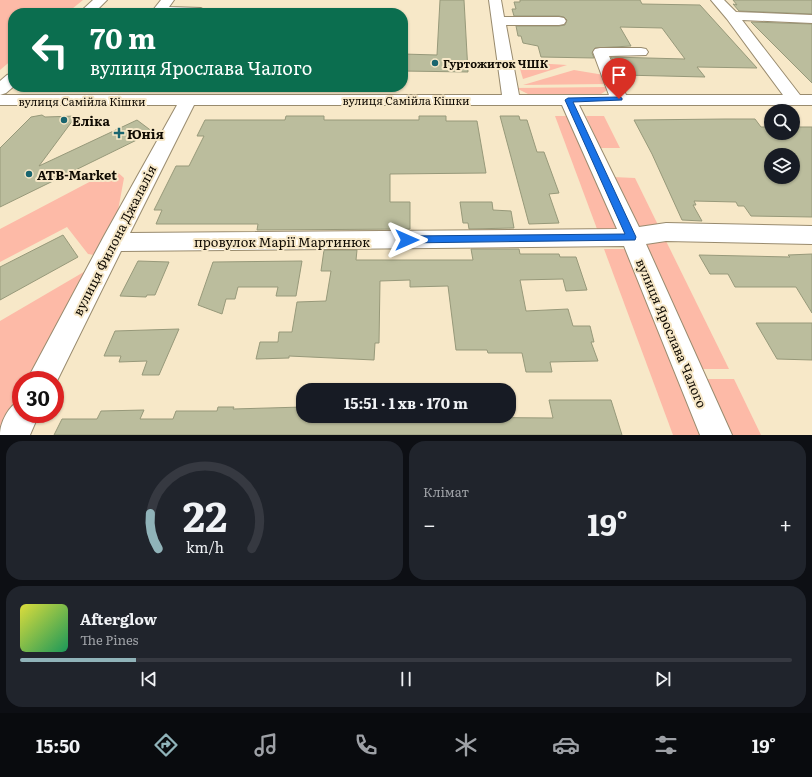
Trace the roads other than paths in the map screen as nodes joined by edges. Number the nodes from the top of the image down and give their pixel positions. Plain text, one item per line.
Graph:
1 (101, 0) edge
2 (168, 0) edge
3 (495, 0) edge
4 (717, 0) edge
5 (92, 8) edge
6 (162, 8) edge
7 (732, 16) junction
8 (812, 19) edge
9 (559, 20) dead end
10 (499, 21) junction
11 (641, 52) dead end
12 (8, 83) edge
13 (0, 90) edge
14 (132, 92) edge
15 (619, 99) junction
16 (0, 100) edge
17 (188, 100) junction
18 (512, 100) junction
19 (568, 100) junction
20 (795, 100) junction
21 (812, 100) edge
22 (126, 101) junction
23 (812, 235) edge
24 (632, 237) junction
25 (112, 242) junction
26 (47, 371) edge
27 (19, 423) edge
28 (13, 435) edge
29 (716, 435) edge

1 - 5 street
2 - 6 street
3 - 10 street
4 - 7 street
7 - 8 street
7 - 20 street
9 - 10 street
10 - 18 street
11 - 15 street
12 - 13 street
14 - 22 street
15 - 19 street, вулиця Самійла Кішки
15 - 20 street, вулиця Самійла Кішки
16 - 22 street, вулиця Самійла Кішки
17 - 18 street, вулиця Самійла Кішки
17 - 22 street, вулиця Самійла Кішки
17 - 25 street, вулиця Филона Джалалія
18 - 19 street, вулиця Самійла Кішки
19 - 24 street, вулиця Ярослава Чалого
20 - 21 street, вулиця Самійла Кішки
23 - 24 street, провулок Марії Мартинюк
24 - 25 street, провулок Марії Мартинюк
24 - 29 street, вулиця Ярослава Чалого
25 - 26 street, вулиця Филона Джалалія
27 - 28 street

